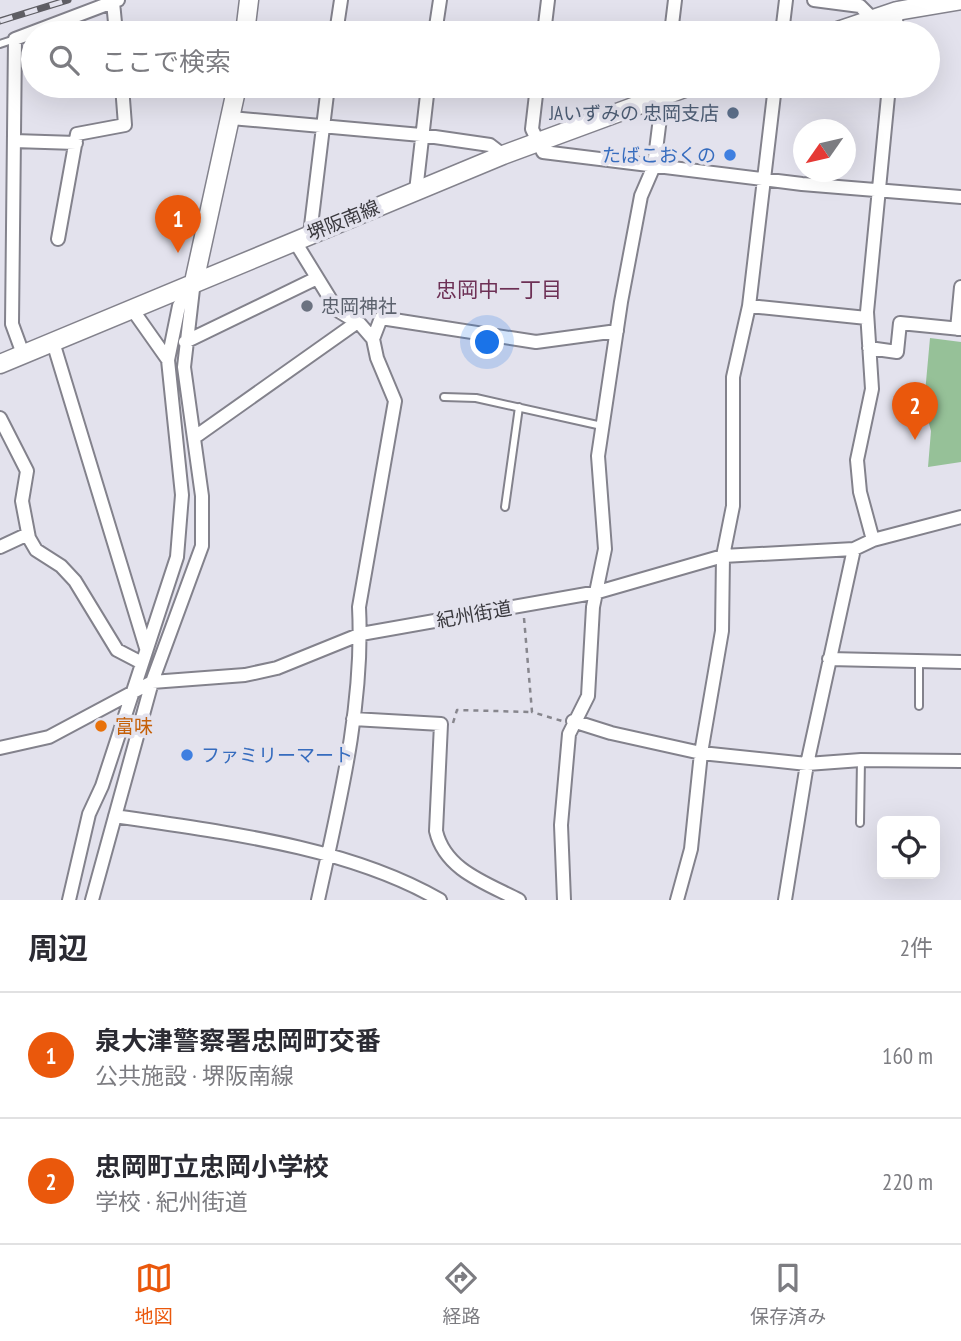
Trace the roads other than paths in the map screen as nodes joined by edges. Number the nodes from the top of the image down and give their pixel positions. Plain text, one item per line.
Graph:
1 (249, 0) edge
2 (341, 0) edge
3 (440, 0) edge
4 (548, 0) edge
5 (675, 0) edge
6 (786, 0) edge
7 (814, 0) edge
8 (116, 1) edge
9 (961, 1) edge
10 (898, 5) edge
11 (872, 18) junction
12 (63, 21) edge
13 (116, 21) edge
14 (247, 21) edge
15 (338, 21) edge
16 (437, 21) edge
17 (545, 21) edge
18 (672, 21) edge
19 (783, 21) edge
20 (864, 21) edge
21 (21, 37) edge
22 (15, 39) junction
23 (0, 44) edge
24 (123, 98) edge
25 (235, 98) edge
26 (326, 98) edge
27 (426, 98) edge
28 (536, 98) edge
29 (646, 98) edge
30 (662, 98) edge
31 (774, 98) edge
32 (888, 98) edge
33 (231, 118) junction
34 (322, 126) junction
35 (421, 135) junction
36 (14, 141) junction
37 (537, 142) junction
38 (76, 143) junction
39 (503, 155) junction
40 (654, 166) junction
41 (764, 178) junction
42 (416, 191) junction
43 (878, 191) junction
44 (961, 197) edge
45 (302, 237) junction
46 (58, 239) dead end
47 (317, 278) junction
48 (194, 282) junction
49 (961, 287) edge
50 (749, 306) junction
51 (132, 309) junction
52 (867, 318) junction
53 (356, 323) junction
54 (959, 329) edge
55 (617, 331) junction
56 (373, 338) junction
57 (53, 342) junction
58 (185, 342) junction
59 (869, 348) junction
60 (23, 354) junction
61 (168, 360) junction
62 (0, 364) edge
63 (444, 397) dead end
64 (519, 407) junction
65 (0, 418) edge
66 (602, 426) junction
67 (195, 437) junction
68 (505, 507) dead end
69 (182, 508) junction
70 (202, 508) junction
71 (961, 517) edge
72 (28, 534) junction
73 (873, 540) junction
74 (0, 547) edge
75 (854, 549) junction
76 (723, 556) junction
77 (177, 557) junction
78 (197, 563) junction
79 (598, 592) junction
80 (360, 634) junction
81 (146, 648) junction
82 (830, 659) junction
83 (919, 661) junction
84 (140, 662) junction
85 (961, 662) edge
86 (152, 682) junction
87 (129, 696) junction
88 (919, 706) dead end
89 (353, 719) junction
90 (573, 724) junction
91 (0, 748) edge
92 (701, 753) junction
93 (861, 760) junction
94 (961, 761) edge
95 (807, 764) junction
96 (102, 786) junction
97 (121, 792) junction
98 (115, 816) junction
99 (860, 823) dead end
100 (85, 838) junction
101 (107, 844) junction
102 (328, 853) junction
103 (69, 900) edge
104 (92, 900) edge
105 (318, 900) edge
106 (440, 900) edge
107 (519, 900) edge
108 (564, 900) edge
109 (677, 900) edge
110 (785, 900) edge

1 - 14 main road
2 - 15 street
3 - 16 street
4 - 17 street
5 - 18 street
6 - 19 street
7 - 11 street
8 - 12 street
8 - 13 street
9 - 10 main road
10 - 11 main road
11 - 20 main road
21 - 22 street
22 - 23 lane
22 - 36 street
24 - 38 street
25 - 33 main road
26 - 34 street
27 - 35 street
28 - 37 street
29 - 37 main road, 堺阪南線
30 - 40 street
31 - 41 street
32 - 43 street
33 - 34 street
33 - 48 main road
34 - 35 street
34 - 45 street
35 - 39 street
35 - 42 street
36 - 38 street
36 - 60 street
37 - 39 main road, 堺阪南線
37 - 40 street
38 - 46 street
39 - 42 main road, 堺阪南線
40 - 41 street
40 - 55 street
41 - 43 street
41 - 50 street
42 - 45 main road, 堺阪南線
43 - 44 street
43 - 52 street
45 - 47 street
45 - 48 main road, 堺阪南線
47 - 53 street
47 - 58 street
48 - 51 main road, 堺阪南線
48 - 58 street
48 - 61 street
49 - 54 street
50 - 52 street
50 - 76 street
51 - 57 main road, 堺阪南線
51 - 61 street
52 - 59 street
53 - 56 street
53 - 67 street
54 - 59 street
55 - 56 street
55 - 66 street
56 - 80 street
57 - 60 main road, 堺阪南線
57 - 81 street
58 - 67 street
59 - 73 street
60 - 62 main road, 堺阪南線
61 - 69 street
63 - 64 lane
64 - 66 lane
64 - 68 lane
65 - 72 street
66 - 79 street
67 - 70 street
69 - 70 street
69 - 77 street
70 - 78 street
71 - 73 street, 紀州街道
72 - 74 street
72 - 84 street
73 - 75 street, 紀州街道
75 - 76 street, 紀州街道
75 - 82 street
76 - 79 street, 紀州街道
76 - 92 street
77 - 78 street
77 - 81 street
78 - 86 street
79 - 80 street, 紀州街道
79 - 90 street
80 - 86 street, 紀州街道
80 - 89 street
81 - 84 street
82 - 83 street
82 - 95 street
83 - 85 street
83 - 88 lane
84 - 87 street
86 - 87 street, 紀州街道
86 - 97 street
87 - 91 street, 紀州街道
87 - 96 street
89 - 102 street
89 - 107 street
90 - 92 street
90 - 108 street
92 - 95 street
92 - 109 street
93 - 94 street
93 - 95 street
93 - 99 lane
95 - 110 street
96 - 97 street
96 - 100 street
97 - 98 street
98 - 101 street
98 - 102 street
100 - 101 street
100 - 103 street
101 - 104 street
102 - 105 street
102 - 106 street

